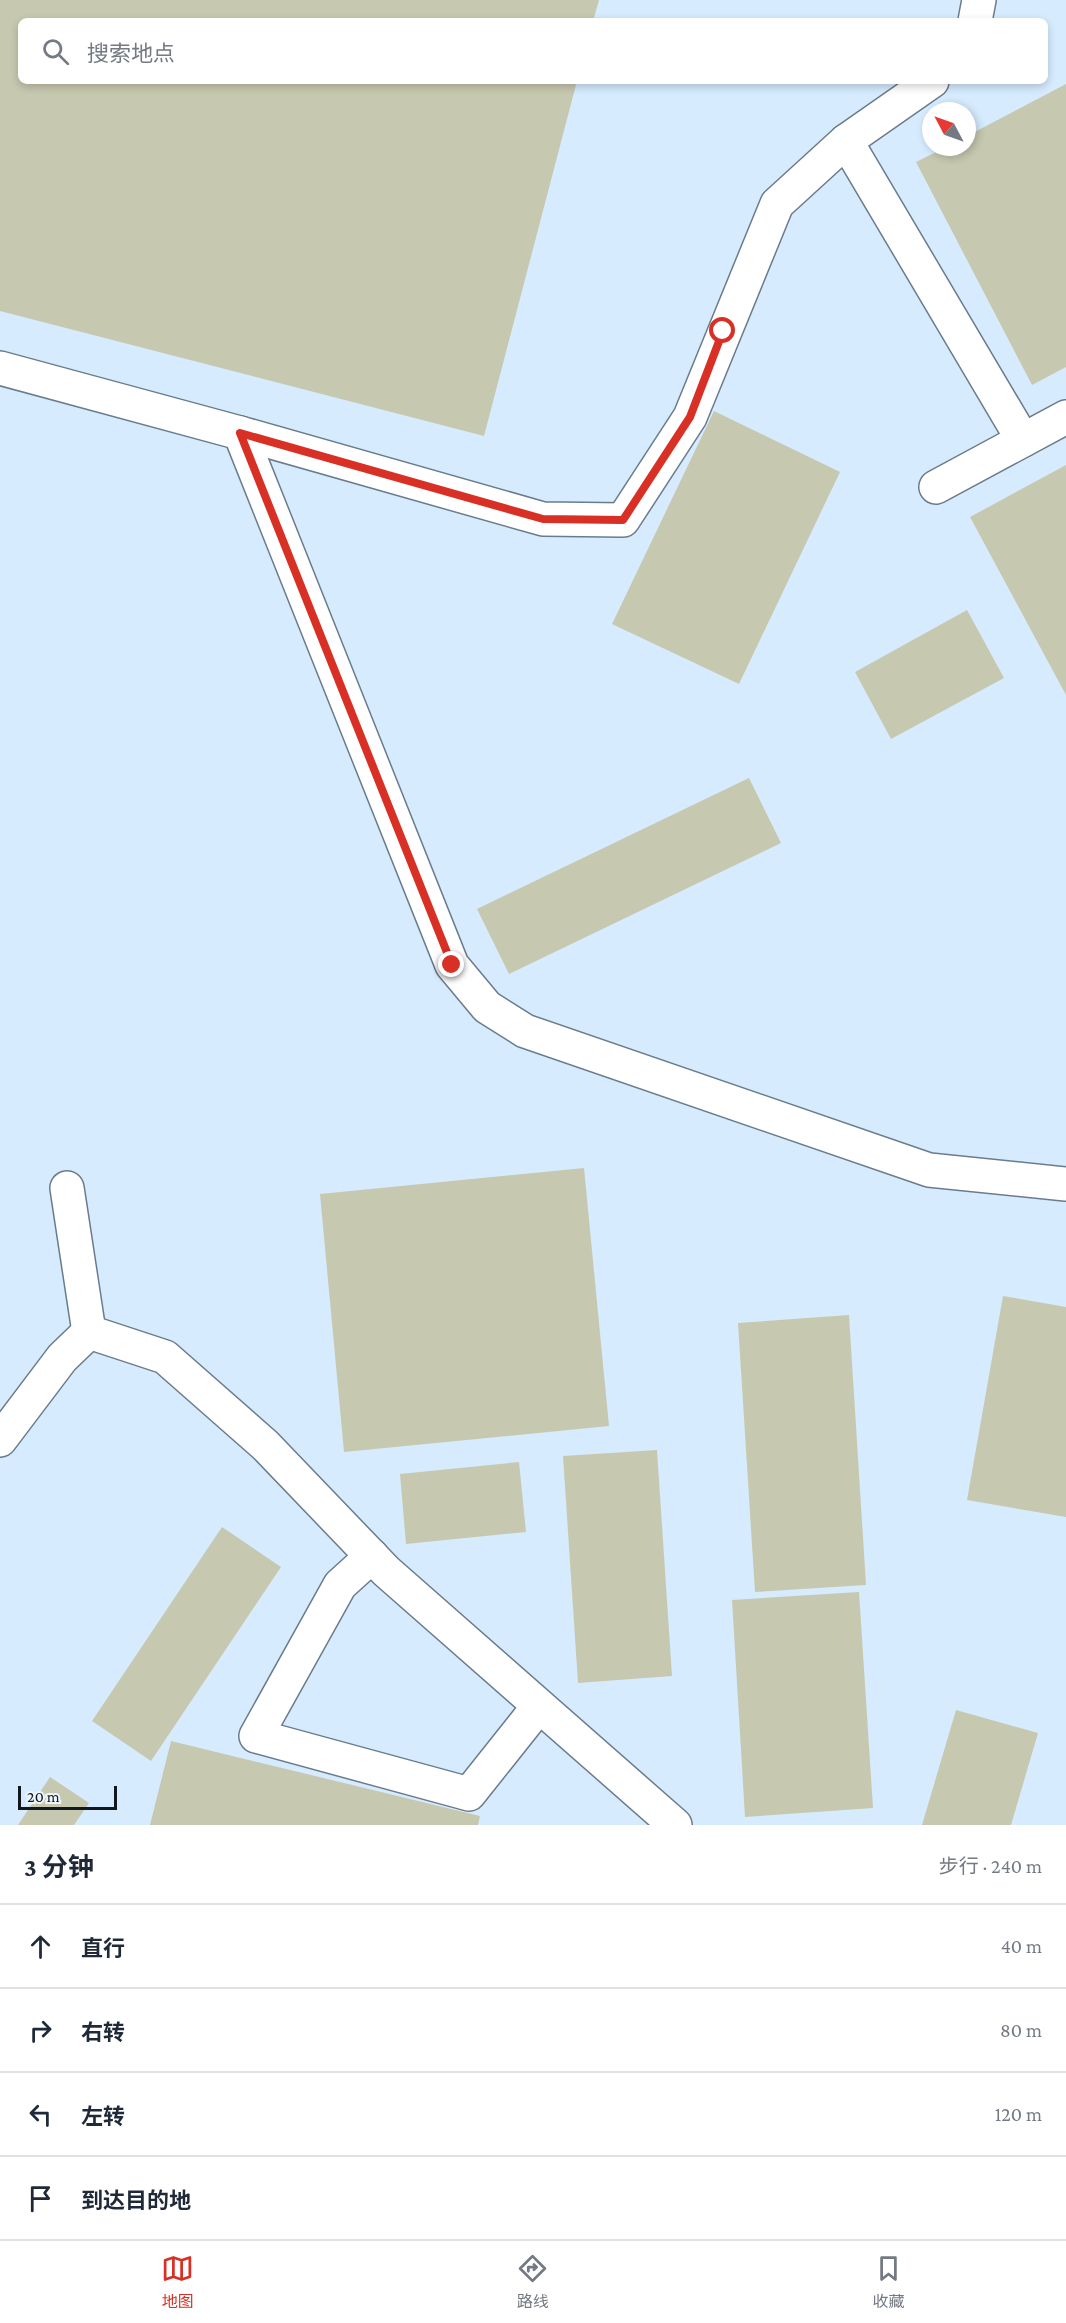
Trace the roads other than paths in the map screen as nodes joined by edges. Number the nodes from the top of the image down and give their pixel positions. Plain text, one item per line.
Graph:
1 (979, 0) edge
2 (976, 18) edge
3 (928, 84) edge
4 (846, 141) junction
5 (0, 368) edge
6 (1066, 417) edge
7 (240, 433) junction
8 (1023, 440) junction
9 (936, 487) dead end
10 (1066, 1184) edge
11 (67, 1188) dead end
12 (88, 1332) junction
13 (0, 1440) edge
14 (372, 1556) junction
15 (539, 1706) junction
16 (675, 1825) edge

1 - 2 lane
3 - 4 lane
4 - 7 lane
4 - 8 lane
5 - 7 lane
6 - 8 lane
7 - 10 lane
8 - 9 lane
11 - 12 lane
12 - 13 lane
12 - 14 lane
14 - 15 lane
14 - 15 lane
15 - 16 lane

